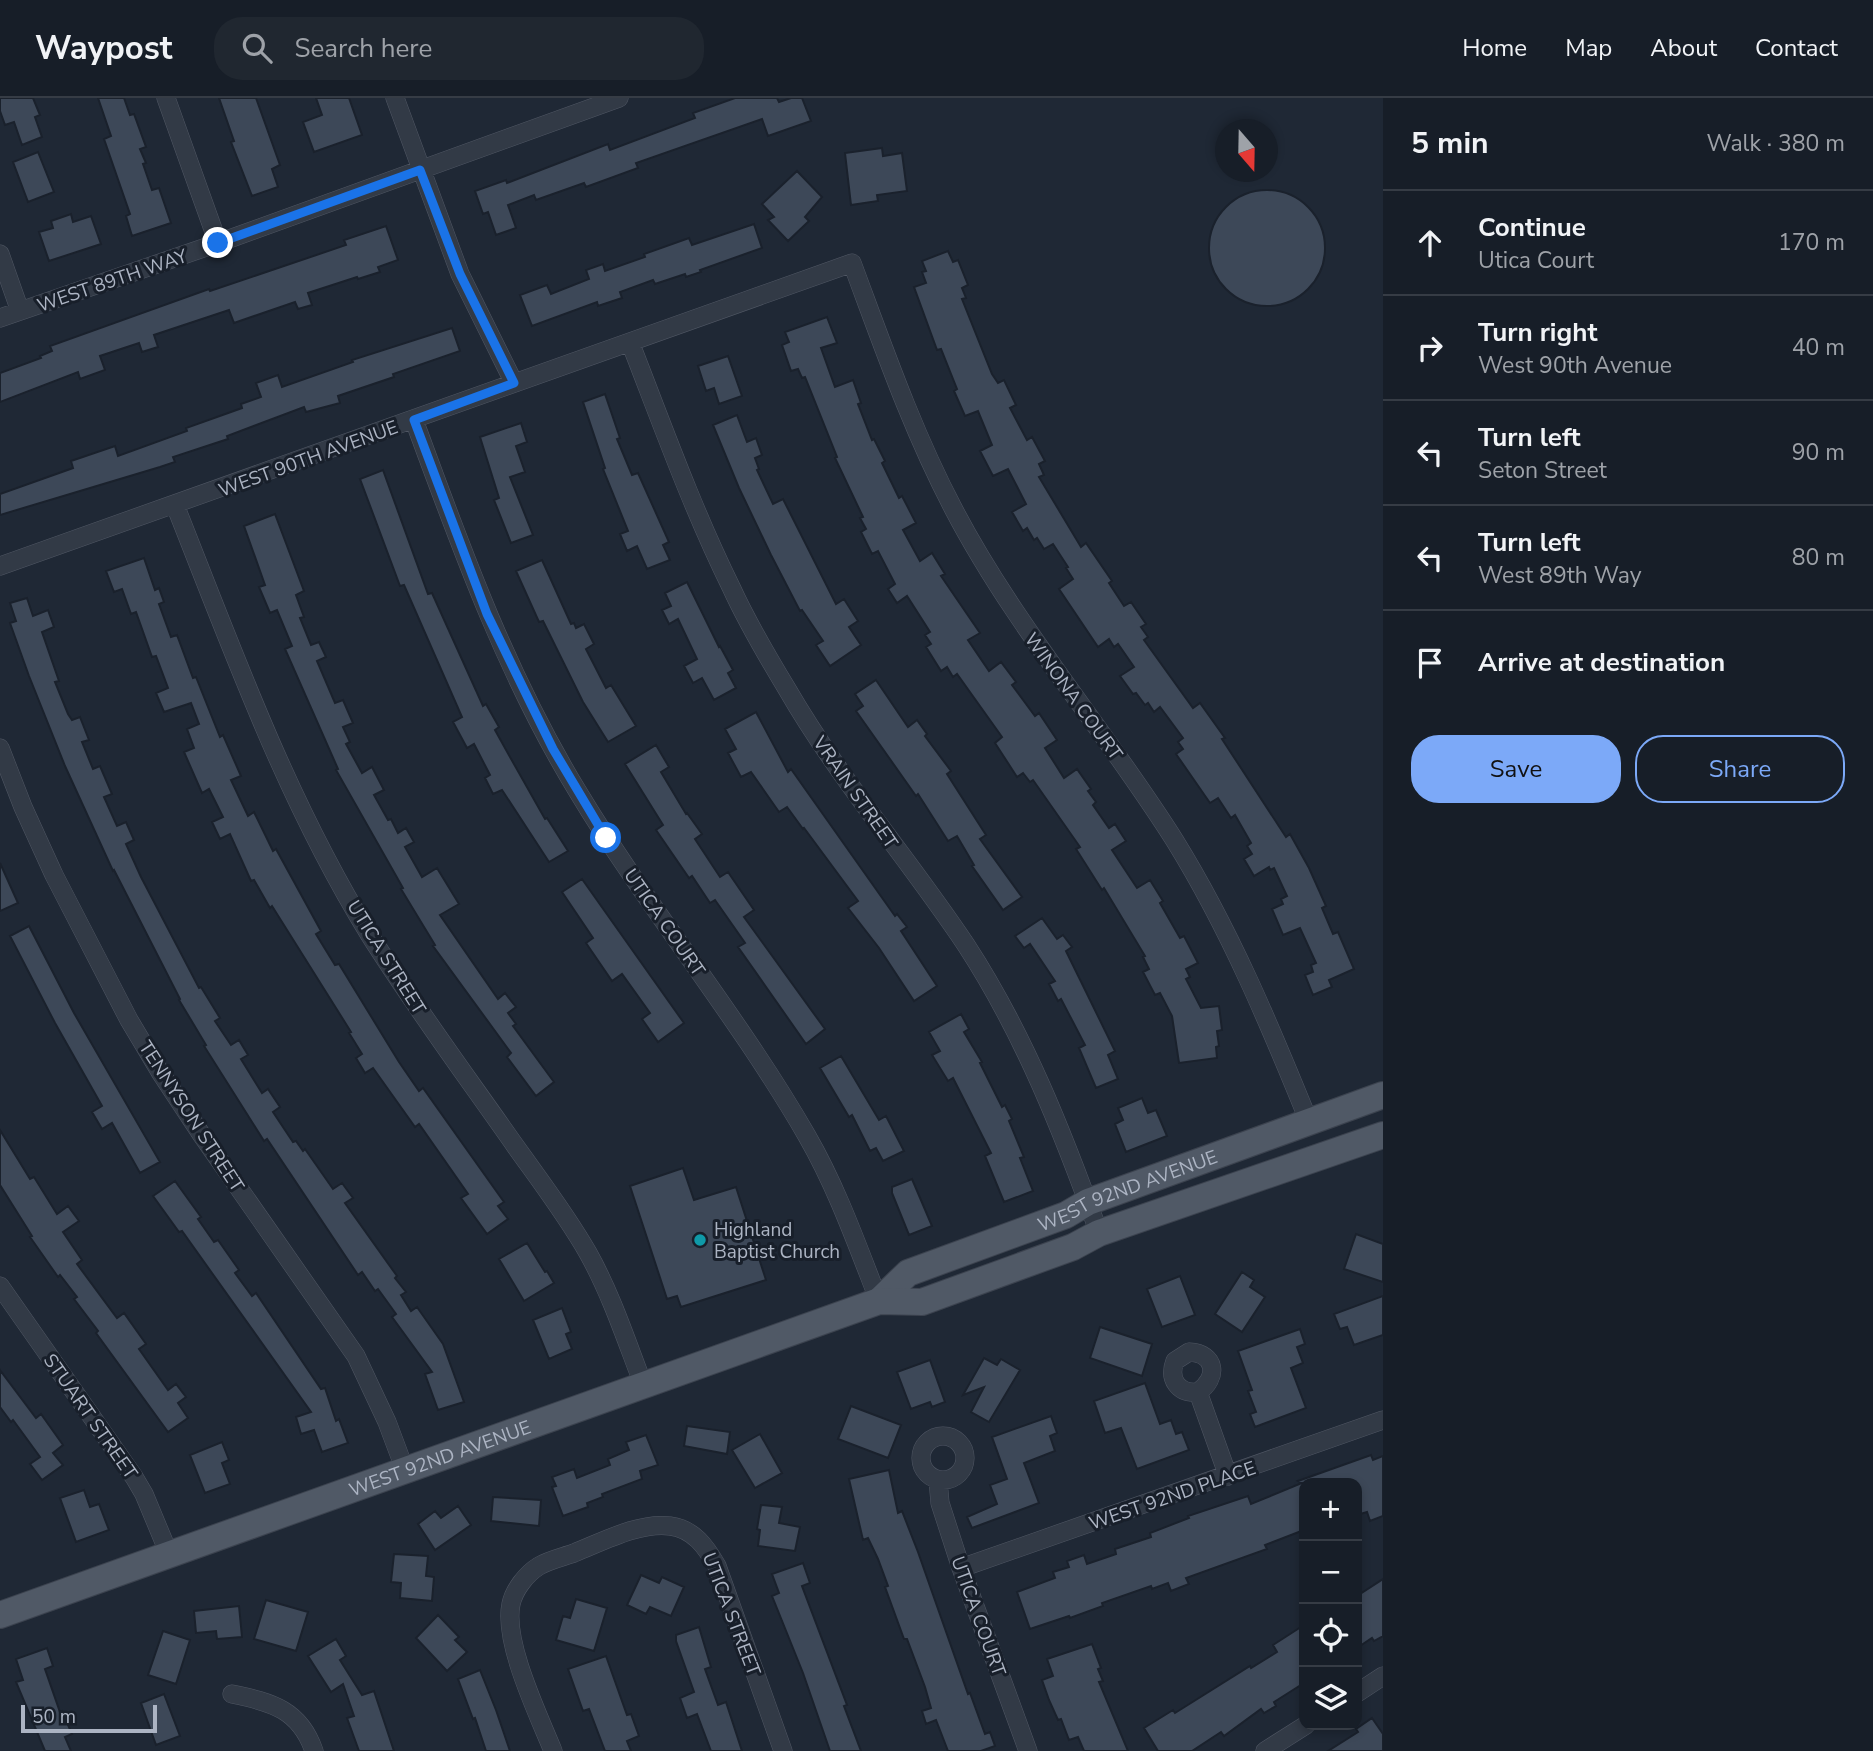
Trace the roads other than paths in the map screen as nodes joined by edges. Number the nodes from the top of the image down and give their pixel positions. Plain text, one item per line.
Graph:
1 (166, 98) edge
2 (395, 98) edge
3 (619, 98) edge
4 (420, 170) junction
5 (218, 243) junction
6 (0, 254) edge
7 (852, 264) joint
8 (20, 311) junction
9 (0, 318) edge
10 (630, 342) junction
11 (514, 383) junction
12 (414, 420) junction
13 (175, 505) junction
14 (0, 566) edge
15 (0, 748) edge
16 (1383, 1095) edge
17 (1309, 1122) junction
18 (1383, 1135) edge
19 (1088, 1202) junction
20 (1099, 1233) junction
21 (0, 1286) edge
22 (879, 1301) junction
23 (643, 1384) junction
24 (1198, 1392) dead end
25 (1383, 1420) edge
26 (405, 1470) junction
27 (1228, 1476) junction
28 (939, 1480) dead end
29 (169, 1554) junction
30 (961, 1568) junction
31 (0, 1615) edge
32 (1383, 1676) edge
33 (1362, 1690) edge
34 (232, 1694) dead end
35 (1299, 1729) edge
36 (314, 1751) edge
37 (552, 1751) edge
38 (783, 1751) edge
39 (1028, 1751) edge
40 (1265, 1751) edge

1 - 5 street
2 - 4 street
3 - 4 street, WEST 89TH WAY
4 - 5 street, WEST 89TH WAY
4 - 11 street
5 - 8 street, WEST 89TH WAY
6 - 8 street
7 - 10 street, WEST 90TH AVENUE
7 - 17 street, WINONA COURT
8 - 9 street, WEST 89TH WAY
10 - 11 street, WEST 90TH AVENUE
10 - 19 street, VRAIN STREET
11 - 12 street, WEST 90TH AVENUE
12 - 13 street, WEST 90TH AVENUE
12 - 22 street, UTICA COURT
13 - 14 street, WEST 90TH AVENUE
13 - 23 street, UTICA STREET
15 - 26 street, TENNYSON STREET
16 - 17 main road, WEST 92ND AVENUE
17 - 19 main road, WEST 92ND AVENUE
18 - 20 main road, WEST 92ND AVENUE
19 - 20 street, VRAIN STREET
19 - 22 main road, WEST 92ND AVENUE
20 - 22 main road, WEST 92ND AVENUE
21 - 29 street, STUART STREET
22 - 23 main road, WEST 92ND AVENUE
23 - 26 main road, WEST 92ND AVENUE
24 - 27 street
25 - 27 street, WEST 92ND PLACE
26 - 29 main road, WEST 92ND AVENUE
27 - 30 street, WEST 92ND PLACE
28 - 30 street, UTICA COURT
29 - 31 main road, WEST 92ND AVENUE
30 - 39 street, UTICA COURT
32 - 33 street
34 - 36 street
35 - 40 street
37 - 38 street, UTICA STREET

